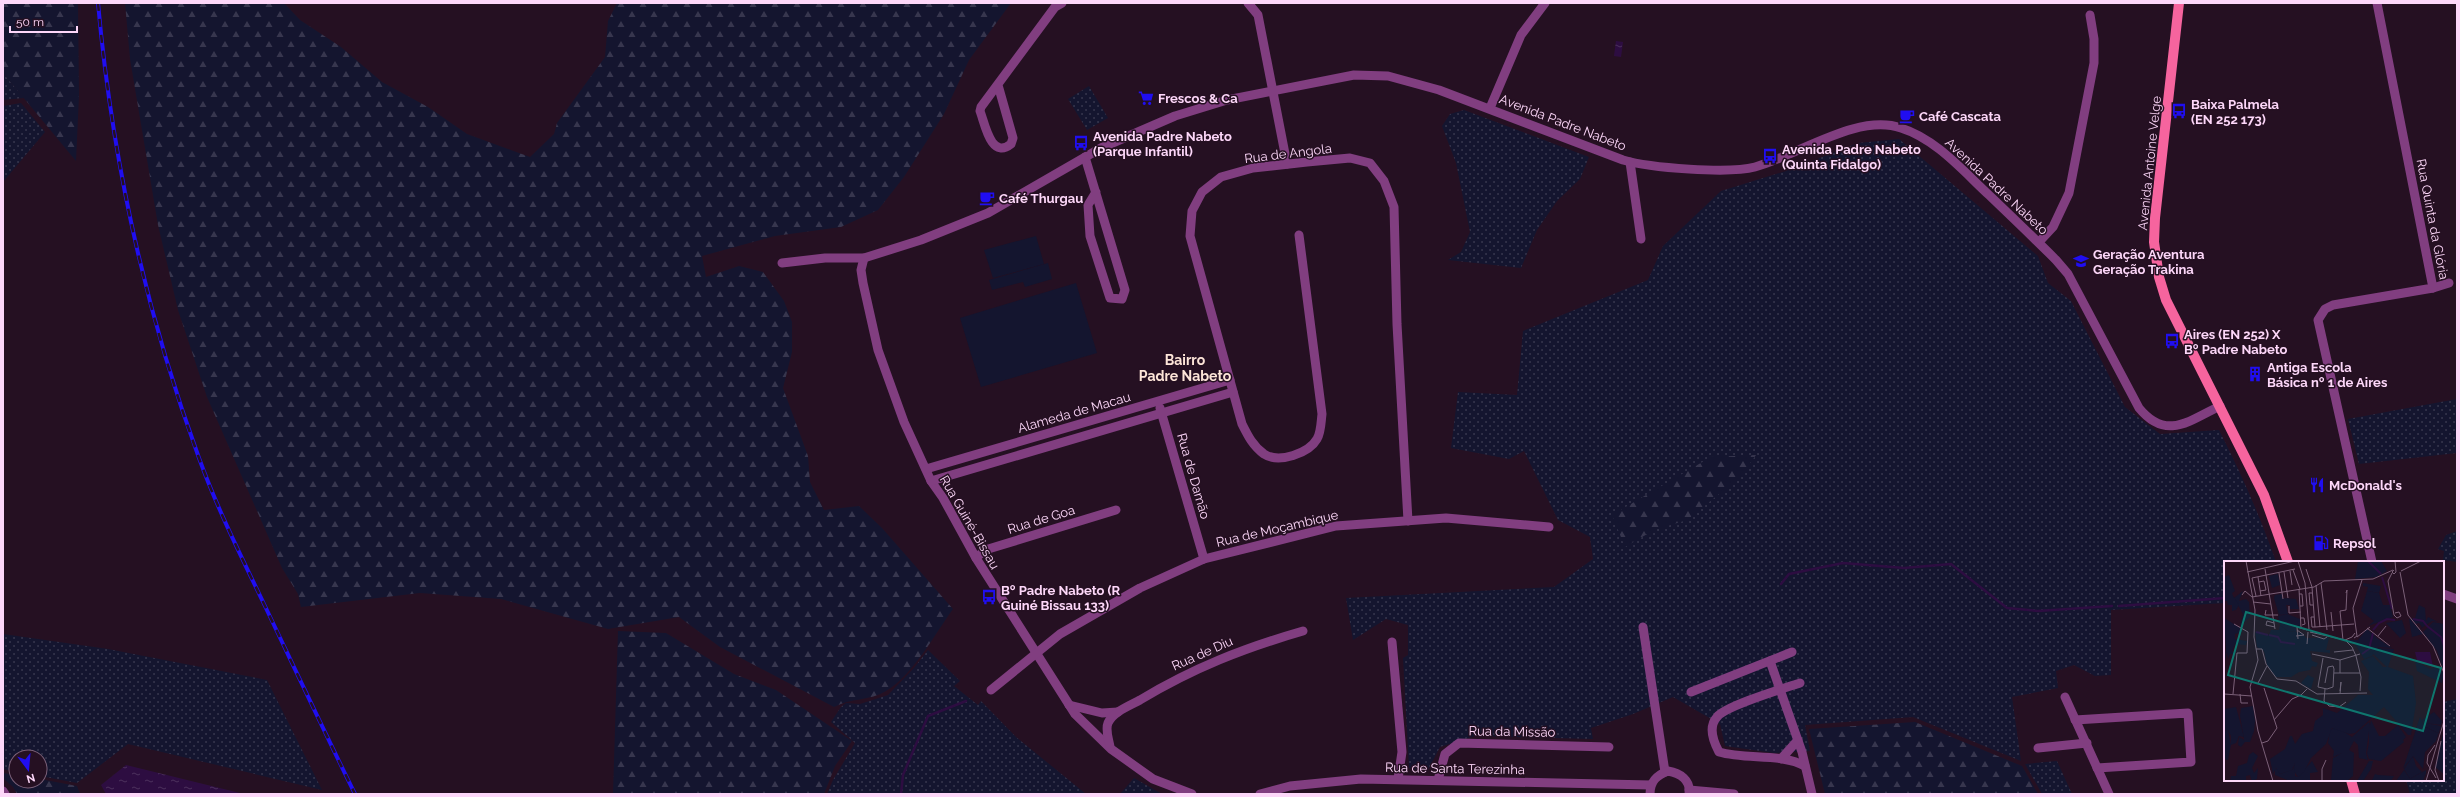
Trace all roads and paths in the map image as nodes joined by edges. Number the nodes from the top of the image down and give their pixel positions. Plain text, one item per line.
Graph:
1 (1062, 3) edge
2 (1248, 3) edge
3 (1545, 3) edge
4 (2179, 3) edge
5 (2377, 3) edge
6 (2090, 15) dead end
7 (998, 84) junction
8 (1274, 90) junction
9 (1490, 108) junction
10 (1086, 157) junction
11 (1630, 162) junction
12 (1287, 164) junction
13 (1096, 192) junction
14 (1299, 235) dead end
15 (1641, 239) dead end
16 (2039, 242) junction
17 (864, 258) junction
18 (782, 263) dead end
19 (2449, 283) dead end
20 (2433, 288) junction
21 (1230, 380) junction
22 (1233, 392) junction
23 (1158, 400) junction
24 (2220, 406) junction
25 (1162, 414) junction
26 (926, 469) junction
27 (931, 481) junction
28 (1116, 510) dead end
29 (1408, 521) junction
30 (1549, 527) dead end
31 (976, 558) junction
32 (1204, 559) junction
33 (2288, 561) edge
34 (2372, 561) edge
35 (2444, 594) edge
36 (2457, 599) edge
37 (1643, 627) dead end
38 (1303, 631) dead end
39 (1392, 642) dead end
40 (1792, 652) dead end
41 (1034, 653) junction
42 (1770, 661) junction
43 (1800, 682) dead end
44 (991, 690) dead end
45 (1781, 690) junction
46 (1691, 692) dead end
47 (2065, 697) dead end
48 (1069, 705) junction
49 (1118, 712) junction
50 (2076, 720) junction
51 (1798, 740) junction
52 (2086, 744) junction
53 (1609, 746) dead end
54 (2038, 748) dead end
55 (1111, 749) junction
56 (1781, 760) junction
57 (1805, 766) junction
58 (2098, 768) junction
59 (1666, 772) junction
60 (1398, 779) junction
61 (1438, 780) junction
62 (2351, 781) edge
63 (1650, 789) edge
64 (3, 791) edge
65 (1689, 792) edge
66 (5, 794) edge
67 (1192, 794) edge
68 (1260, 794) edge
69 (1734, 794) edge
70 (1812, 794) edge
71 (2109, 794) edge
72 (2355, 794) edge

1 - 7 street
2 - 8 street
3 - 9 street
4 - 24 main road, Avenida Antoine Velge
5 - 20 street, Rua Quinta da Glória
6 - 16 street
7 - 7 street
8 - 9 street, Avenida Padre Nabeto
8 - 10 street, Avenida Padre Nabeto
8 - 12 street
9 - 11 street, Avenida Padre Nabeto
10 - 13 street
10 - 17 street, Avenida Padre Nabeto
11 - 15 street
11 - 16 street, Avenida Padre Nabeto
12 - 21 street, Rua de Angola
12 - 29 street, Rua de Angola
13 - 13 street
14 - 22 street, Rua de Angola
16 - 24 street, Avenida Padre Nabeto
17 - 18 street, Avenida Padre Nabeto
17 - 26 street, Rua Guiné-Bissau
19 - 20 street
20 - 34 street, Rua Quinta da Glória
21 - 22 street, Rua de Angola
21 - 23 street, Alameda de Macau
22 - 25 street, Alameda de Macau
23 - 25 street, Rua de Damão
23 - 26 street, Alameda de Macau
24 - 33 main road, Avenida Antoine Velge
25 - 27 street, Alameda de Macau
25 - 32 street, Rua de Damão
26 - 27 street, Rua Guiné-Bissau
27 - 31 street, Rua Guiné-Bissau
28 - 31 street, Rua de Goa
29 - 30 street, Rua de Moçambique
29 - 32 street, Rua de Moçambique
31 - 41 street, Rua Guiné-Bissau
32 - 41 street, Rua de Moçambique
35 - 36 street
37 - 59 street
38 - 49 street, Rua de Diu
39 - 60 street
40 - 42 street
41 - 44 street, Rua de Moçambique
41 - 48 street, Rua Guiné-Bissau
42 - 45 street
42 - 46 street
43 - 45 street
45 - 51 street
45 - 56 street
47 - 50 street
48 - 49 street, Rua de Diu
48 - 55 street, Rua Guiné-Bissau
49 - 55 street, Rua de Diu
50 - 52 street
50 - 58 street
51 - 56 street
51 - 57 street
52 - 54 street
52 - 58 street
53 - 61 street, Rua da Missão
55 - 67 street, Rua Guiné-Bissau
56 - 57 street
57 - 70 street
58 - 71 street
59 - 63 street
59 - 65 street
60 - 61 street, Rua de Santa Terezinha
60 - 68 street, Rua de Santa Terezinha
61 - 63 street, Rua de Santa Terezinha
62 - 72 main road
64 - 66 street
65 - 69 street

